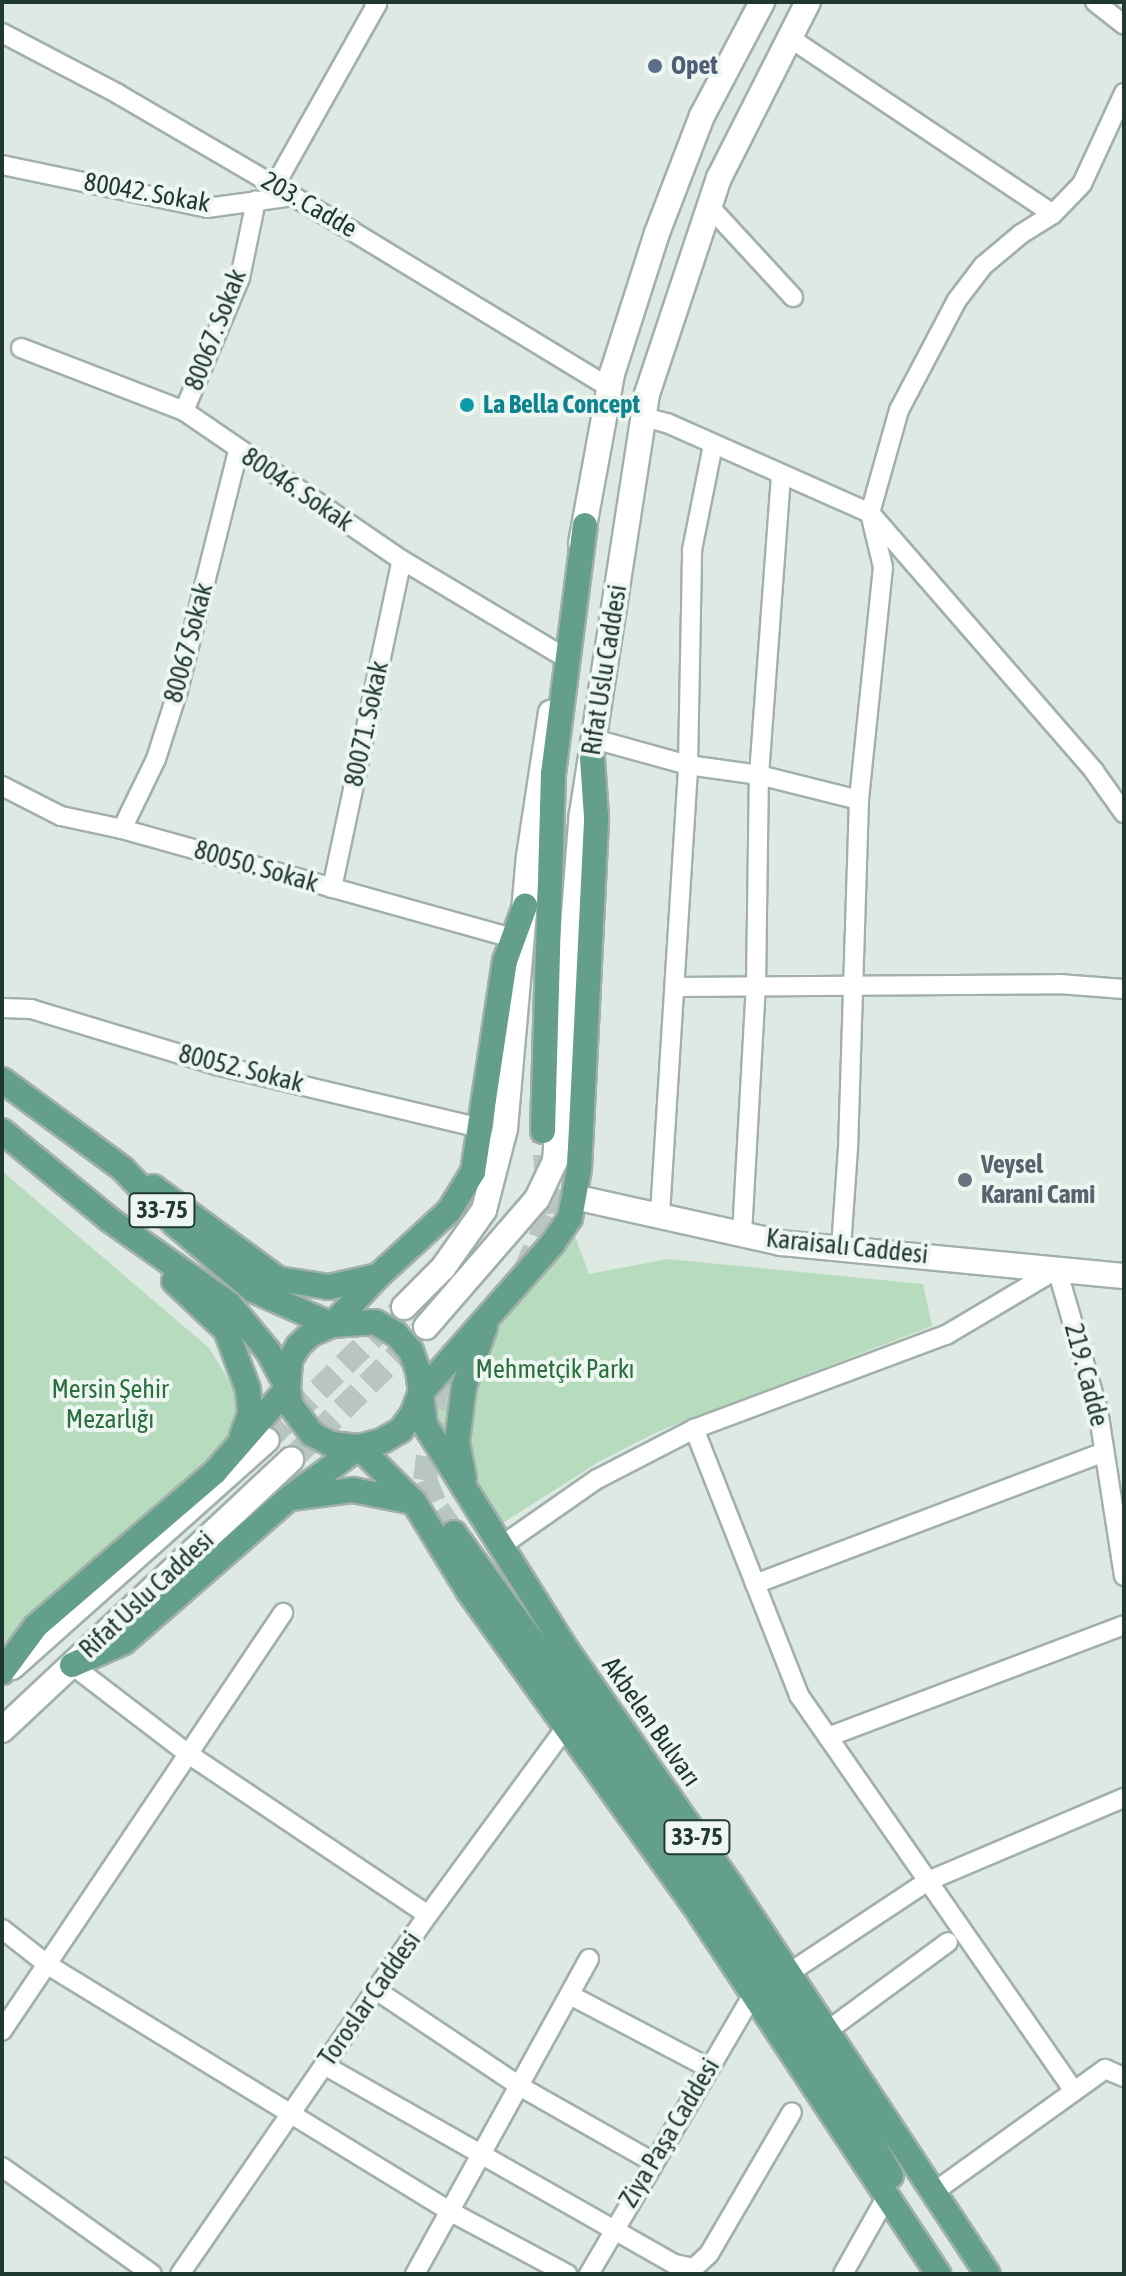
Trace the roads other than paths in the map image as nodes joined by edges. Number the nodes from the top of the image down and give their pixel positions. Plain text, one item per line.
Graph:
1 (374, 2) edge
2 (762, 2) edge
3 (808, 2) edge
4 (1095, 2) edge
5 (1124, 25) edge
6 (2, 33) edge
7 (790, 38) junction
8 (1124, 93) edge
9 (2, 165) edge
10 (275, 185) junction
11 (293, 196) junction
12 (256, 201) junction
13 (1053, 214) junction
14 (717, 215) junction
15 (793, 297) dead end
16 (21, 348) dead end
17 (610, 388) junction
18 (184, 411) junction
19 (644, 417) junction
20 (713, 445) junction
21 (238, 451) junction
22 (781, 474) junction
23 (870, 513) junction
24 (585, 525) junction
25 (402, 560) junction
26 (561, 655) junction
27 (593, 749) junction
28 (688, 765) junction
29 (759, 775) junction
30 (2, 786) edge
31 (859, 800) junction
32 (1124, 813) edge
33 (122, 829) junction
34 (332, 888) junction
35 (525, 906) junction
36 (513, 938) junction
37 (756, 985) junction
38 (854, 985) junction
39 (677, 987) junction
40 (1124, 989) edge
41 (2, 1008) edge
42 (2, 1080) edge
43 (481, 1128) junction
44 (2, 1131) edge
45 (543, 1131) tunnel mouth
46 (123, 1169) junction
47 (574, 1197) junction
48 (660, 1214) junction
49 (110, 1220) junction
50 (742, 1234) junction
51 (841, 1247) junction
52 (1057, 1269) junction
53 (378, 1276) junction
54 (1124, 1276) edge
55 (404, 1307) tunnel mouth
56 (489, 1315) junction
57 (332, 1325) junction
58 (426, 1327) tunnel mouth
59 (420, 1394) junction
60 (289, 1397) junction
61 (694, 1429) junction
62 (267, 1440) tunnel mouth
63 (240, 1442) junction
64 (359, 1447) junction
65 (1104, 1452) junction
66 (291, 1460) tunnel mouth
67 (467, 1492) junction
68 (288, 1499) junction
69 (414, 1502) junction
70 (1120, 1530) edge
71 (454, 1533) tunnel mouth
72 (501, 1546) junction
73 (1124, 1576) edge
74 (755, 1584) junction
75 (283, 1613) dead end
76 (1124, 1625) edge
77 (72, 1665) junction
78 (2, 1674) edge
79 (566, 1727) junction
80 (2, 1730) edge
81 (828, 1737) junction
82 (187, 1753) junction
83 (1124, 1798) edge
84 (928, 1881) junction
85 (428, 1915) junction
86 (2, 1929) edge
87 (948, 1942) dead end
88 (589, 1959) dead end
89 (48, 1965) junction
90 (789, 1973) junction
91 (376, 1990) junction
92 (753, 1994) junction
93 (570, 1995) junction
94 (2, 2031) edge
95 (827, 2031) junction
96 (324, 2065) junction
97 (709, 2068) junction
98 (1124, 2077) edge
99 (521, 2087) junction
100 (1074, 2091) junction
101 (792, 2112) dead end
102 (291, 2114) junction
103 (484, 2156) junction
104 (653, 2162) junction
105 (2, 2167) edge
106 (934, 2192) junction
107 (887, 2196) junction
108 (451, 2212) junction
109 (613, 2228) junction
110 (152, 2274) edge
111 (180, 2274) edge
112 (415, 2274) edge
113 (567, 2274) edge
114 (589, 2274) edge
115 (843, 2274) edge
116 (938, 2274) edge
117 (945, 2274) edge
118 (988, 2274) edge

1 - 10 street
2 - 17 main road, Rıfat Uslu Caddesi
3 - 7 main road, Rıfat Uslu Caddesi
4 - 5 street
6 - 10 street, 203. Cadde
7 - 13 street
7 - 14 main road, Rıfat Uslu Caddesi
8 - 13 street
9 - 12 street, 80042. Sokak
10 - 11 street, 203. Cadde
11 - 12 street, 80042. Sokak
11 - 17 street, 203. Cadde
12 - 18 street, 80067. Sokak
13 - 23 street
14 - 15 street
14 - 19 main road, Rıfat Uslu Caddesi
16 - 18 street, 80046. Sokak
17 - 24 main road, Rıfat Uslu Caddesi
18 - 21 street, 80046. Sokak
19 - 20 street
19 - 27 main road, Rıfat Uslu Caddesi
20 - 22 street
20 - 28 street
21 - 25 street, 80046. Sokak
21 - 33 street, 80067 Sokak
22 - 23 street
22 - 29 street
23 - 31 street
23 - 32 street
24 - 26 main road, Rıfat Uslu Caddesi
24 - 45 main road
25 - 26 street, 80046. Sokak
25 - 34 street, 80071. Sokak
26 - 35 main road, Rıfat Uslu Caddesi
27 - 28 street
27 - 47 main road
27 - 58 main road, Rıfat Uslu Caddesi
28 - 29 street
28 - 39 street
29 - 31 street
29 - 37 street
30 - 33 street, 80050. Sokak
31 - 38 street
33 - 34 street, 80050. Sokak
34 - 36 street, 80050. Sokak
35 - 36 main road
35 - 55 main road, Rıfat Uslu Caddesi
36 - 43 main road
37 - 38 street
37 - 39 street
37 - 50 street
38 - 40 street
38 - 51 street
39 - 48 street
41 - 43 street, 80052. Sokak
42 - 46 main road, 33-75
43 - 53 main road
44 - 49 main road, 33-75
46 - 53 main road, 33-75
46 - 57 main road, 33-75
47 - 48 main road, Karaisalı Caddesi
47 - 56 main road
48 - 50 main road, Karaisalı Caddesi
49 - 60 main road, 33-75
49 - 63 main road, 33-75
50 - 51 main road, Karaisalı Caddesi
51 - 52 main road, Karaisalı Caddesi
52 - 54 main road, Karaisalı Caddesi
52 - 61 street
52 - 65 street, 219. Cadde
53 - 57 main road
56 - 59 main road
56 - 67 main road
57 - 59 main road, 33-75
57 - 60 main road, 33-75
59 - 64 main road
59 - 67 main road, Akbelen Bulvarı / 33-75
60 - 63 main road, 33-75
60 - 64 main road, 33-75
61 - 72 street
61 - 74 street
62 - 78 main road, Rifat Uslu Caddesi
63 - 78 main road
64 - 68 main road
64 - 69 main road, 33-75
65 - 70 street, 219. Cadde
65 - 74 street
66 - 77 main road, Rifat Uslu Caddesi
67 - 72 main road, Akbelen Bulvarı / 33-75
68 - 69 main road
68 - 77 main road
69 - 79 main road, 33-75
70 - 73 street, 219. Cadde
71 - 117 main road, 33-75
72 - 90 main road, Akbelen Bulvarı / 33-75
74 - 81 street
75 - 82 street
76 - 81 street
77 - 80 main road, Rifat Uslu Caddesi
77 - 82 street
79 - 85 street, Toroslar Caddesi
79 - 92 main road, 33-75
81 - 84 street
82 - 85 street
82 - 89 street
83 - 84 street
84 - 90 street
84 - 100 street
85 - 91 street, Toroslar Caddesi
86 - 89 street
87 - 95 street
88 - 93 street
89 - 94 street
89 - 102 street
90 - 95 main road, Akbelen Bulvarı / 33-75
91 - 96 street, Toroslar Caddesi
91 - 99 street
92 - 97 street, Ziya Paşa Caddesi
92 - 107 main road, 33-75
93 - 97 street
93 - 99 street
95 - 106 main road, Akbelen Bulvarı / 33-75
96 - 102 street, Toroslar Caddesi
96 - 103 street
97 - 104 street, Ziya Paşa Caddesi
98 - 100 street
99 - 103 street
99 - 104 street
100 - 106 street
101 - 109 street
102 - 108 street
102 - 111 street, Toroslar Caddesi
103 - 108 street
103 - 109 street
104 - 109 street, Ziya Paşa Caddesi
105 - 110 street
106 - 118 main road, Akbelen Bulvarı / 33-75
107 - 115 street
107 - 116 main road, 33-75
108 - 112 street
108 - 113 street
109 - 114 street, Ziya Paşa Caddesi

